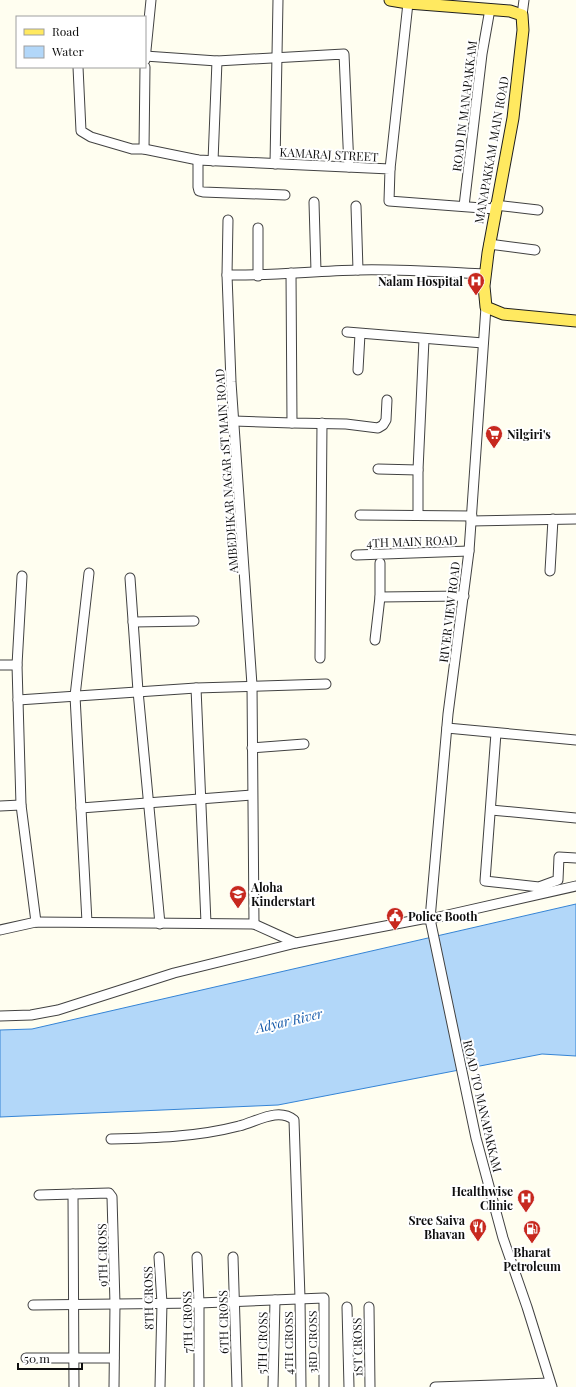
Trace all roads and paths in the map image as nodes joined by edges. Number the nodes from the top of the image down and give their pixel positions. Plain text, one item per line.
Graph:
1 (151, 0) edge
2 (278, 0) edge
3 (390, 0) edge
4 (524, 0) edge
5 (408, 3) junction
6 (468, 4) edge
7 (490, 9) junction
8 (522, 15) junction
9 (146, 51) edge
10 (278, 57) junction
11 (146, 61) edge
12 (218, 61) junction
13 (78, 68) edge
14 (145, 68) edge
15 (144, 149) junction
16 (198, 160) junction
17 (213, 161) junction
18 (275, 164) junction
19 (349, 166) junction
20 (390, 170) junction
21 (285, 195) dead end
22 (314, 202) dead end
23 (356, 206) dead end
24 (464, 206) junction
25 (495, 207) junction
26 (538, 210) dead end
27 (228, 220) dead end
28 (258, 228) dead end
29 (489, 244) junction
30 (535, 250) dead end
31 (358, 270) junction
32 (316, 271) junction
33 (291, 273) junction
34 (486, 274) junction
35 (227, 275) junction
36 (258, 276) junction
37 (486, 307) junction
38 (576, 321) edge
39 (348, 332) dead end
40 (360, 334) junction
41 (424, 339) junction
42 (482, 343) junction
43 (358, 370) dead end
44 (387, 400) dead end
45 (234, 421) junction
46 (292, 423) junction
47 (322, 423) junction
48 (378, 469) dead end
49 (418, 470) junction
50 (418, 514) junction
51 (360, 515) dead end
52 (472, 518) junction
53 (576, 518) edge
54 (553, 519) junction
55 (469, 551) junction
56 (356, 555) dead end
57 (380, 563) dead end
58 (550, 571) dead end
59 (89, 572) dead end
60 (22, 576) dead end
61 (130, 578) dead end
62 (464, 596) junction
63 (380, 597) junction
64 (194, 621) dead end
65 (133, 622) junction
66 (375, 640) dead end
67 (320, 658) dead end
68 (0, 665) edge
69 (17, 665) junction
70 (326, 684) dead end
71 (252, 685) junction
72 (196, 688) junction
73 (138, 692) junction
74 (75, 696) junction
75 (18, 700) junction
76 (447, 728) junction
77 (496, 733) junction
78 (576, 740) edge
79 (304, 744) dead end
80 (252, 748) junction
81 (252, 795) junction
82 (201, 799) junction
83 (149, 802) junction
84 (0, 806) edge
85 (21, 806) junction
86 (81, 808) junction
87 (491, 810) junction
88 (576, 818) edge
89 (576, 858) edge
90 (576, 886) edge
91 (430, 919) junction
92 (36, 922) junction
93 (87, 922) junction
94 (206, 923) junction
95 (0, 924) edge
96 (160, 924) junction
97 (254, 924) junction
98 (20, 925) junction
99 (0, 930) edge
100 (296, 943) junction
101 (0, 1016) edge
102 (111, 1139) dead end
103 (73, 1194) junction
104 (39, 1195) dead end
105 (197, 1256) dead end
106 (159, 1257) dead end
107 (233, 1257) dead end
108 (300, 1298) junction
109 (275, 1300) junction
110 (235, 1302) junction
111 (162, 1303) junction
112 (199, 1303) junction
113 (116, 1304) junction
114 (74, 1305) junction
115 (33, 1306) dead end
116 (347, 1307) dead end
117 (369, 1307) dead end
118 (26, 1358) dead end
119 (74, 1358) junction
120 (114, 1358) junction
121 (551, 1385) edge
122 (74, 1387) edge
123 (114, 1387) edge
124 (160, 1387) edge
125 (199, 1387) edge
126 (237, 1387) edge
127 (273, 1387) edge
128 (301, 1387) edge
129 (324, 1387) edge
130 (349, 1387) edge
131 (370, 1387) edge
132 (435, 1387) edge

1 - 9 street
2 - 10 street
3 - 5 main road
4 - 8 street
5 - 6 main road
5 - 20 street
6 - 7 main road
7 - 8 main road
7 - 24 street, ROAD IN MANAPAKKAM
8 - 25 main road, MANAPAKKAM MAIN ROAD
10 - 12 street
10 - 18 street
10 - 19 street
11 - 12 street
12 - 17 street
13 - 15 street, KAMARAJ STREET
14 - 15 street
15 - 16 street, KAMARAJ STREET
16 - 17 street, KAMARAJ STREET
16 - 21 street
17 - 18 street, KAMARAJ STREET
18 - 19 street, KAMARAJ STREET
19 - 20 street, KAMARAJ STREET
20 - 24 street, KAMARAJ STREET
22 - 32 street
23 - 31 street
24 - 25 street, KAMARAJ STREET
25 - 26 street, KAMARAJ STREET
25 - 29 main road, MANAPAKKAM MAIN ROAD
27 - 35 street, AMBEDHKAR NAGAR 1ST MAIN ROAD
28 - 36 street
29 - 30 street
29 - 34 main road, MANAPAKKAM MAIN ROAD
31 - 32 street
31 - 34 street
32 - 33 street
33 - 36 street
33 - 46 street
34 - 37 main road, MANAPAKKAM MAIN ROAD
35 - 36 street
35 - 45 street, AMBEDHKAR NAGAR 1ST MAIN ROAD
37 - 38 main road
37 - 42 street, RIVER VIEW ROAD
39 - 40 street
40 - 41 street
40 - 43 street
41 - 42 street
41 - 49 street
42 - 52 street, RIVER VIEW ROAD
44 - 47 street
45 - 46 street
45 - 71 street, AMBEDHKAR NAGAR 1ST MAIN ROAD
46 - 47 street
47 - 67 street
48 - 49 street
49 - 50 street
50 - 51 street
50 - 52 street
52 - 54 street
52 - 55 street, RIVER VIEW ROAD
53 - 54 street
54 - 58 street
55 - 56 street, 4TH MAIN ROAD
55 - 62 street, RIVER VIEW ROAD
57 - 63 street
59 - 74 street
60 - 69 street
61 - 65 street
62 - 63 street
62 - 76 street, RIVER VIEW ROAD
63 - 66 street
64 - 65 street
65 - 73 street
68 - 69 street
69 - 75 street
70 - 71 street
71 - 72 street
71 - 80 street, AMBEDHKAR NAGAR 1ST MAIN ROAD
72 - 73 street
72 - 82 street
73 - 74 street
73 - 83 street
74 - 75 street
74 - 86 street
75 - 85 street
76 - 77 street
76 - 91 street, RIVER VIEW ROAD
77 - 78 street
77 - 87 street
79 - 80 street
80 - 81 street, AMBEDHKAR NAGAR 1ST MAIN ROAD
81 - 82 street
81 - 97 street, AMBEDHKAR NAGAR 1ST MAIN ROAD
82 - 83 street
82 - 94 street
83 - 86 street
83 - 96 street
84 - 85 street
85 - 92 street
86 - 93 street
87 - 88 street
87 - 89 street
90 - 91 street
91 - 100 street
91 - 121 street, ROAD TO MANAPAKKAM
92 - 93 street
92 - 98 street
93 - 96 street
94 - 96 street
94 - 97 street
95 - 98 street
97 - 100 street
98 - 99 street
100 - 101 street
102 - 108 street, 4TH CROSS
103 - 104 street, 9TH CROSS
103 - 113 street, 9TH CROSS
103 - 114 street
105 - 112 street, 7TH CROSS
106 - 111 street, 8TH CROSS
107 - 110 street, 6TH CROSS
108 - 109 street
108 - 128 street, 4TH CROSS
108 - 129 street, 3RD CROSS
109 - 110 street
109 - 127 street, 5TH CROSS
110 - 112 street
110 - 126 street, 6TH CROSS
111 - 112 street
111 - 113 street
111 - 124 street, 8TH CROSS
112 - 125 street, 7TH CROSS
113 - 114 street
113 - 120 street, 9TH CROSS
114 - 115 street
114 - 119 street
116 - 130 street
117 - 131 street, 1ST CROSS
118 - 119 street
119 - 120 street
119 - 122 street
120 - 123 street, 9TH CROSS
121 - 132 street

